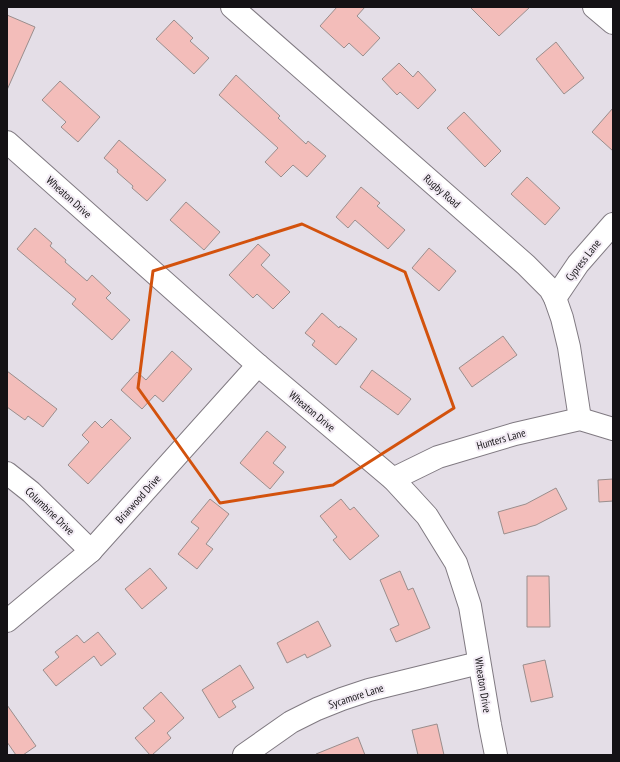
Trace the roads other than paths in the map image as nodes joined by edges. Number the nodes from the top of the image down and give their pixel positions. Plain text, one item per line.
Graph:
1 (232, 7) edge
2 (594, 7) edge
3 (613, 23) edge
4 (7, 142) edge
5 (613, 224) edge
6 (555, 298) junction
7 (258, 366) junction
8 (580, 419) junction
9 (613, 429) edge
10 (7, 473) edge
11 (393, 479) junction
12 (91, 551) junction
13 (7, 621) edge
14 (479, 663) junction
15 (244, 755) edge
16 (496, 755) edge

1 - 6 street, Rugby Road
2 - 3 street
4 - 7 street, Wheaton Drive
5 - 6 street, Cypress Lane
6 - 8 street, Rugby Road
7 - 11 street, Wheaton Drive
7 - 12 street, Briarwood Drive
8 - 9 street, Hunters Lane
8 - 11 street, Hunters Lane
10 - 12 street, Columbine Drive
11 - 14 street, Wheaton Drive
12 - 13 street, Briarwood Drive
14 - 15 street, Sycamore Lane
14 - 16 street, Wheaton Drive

